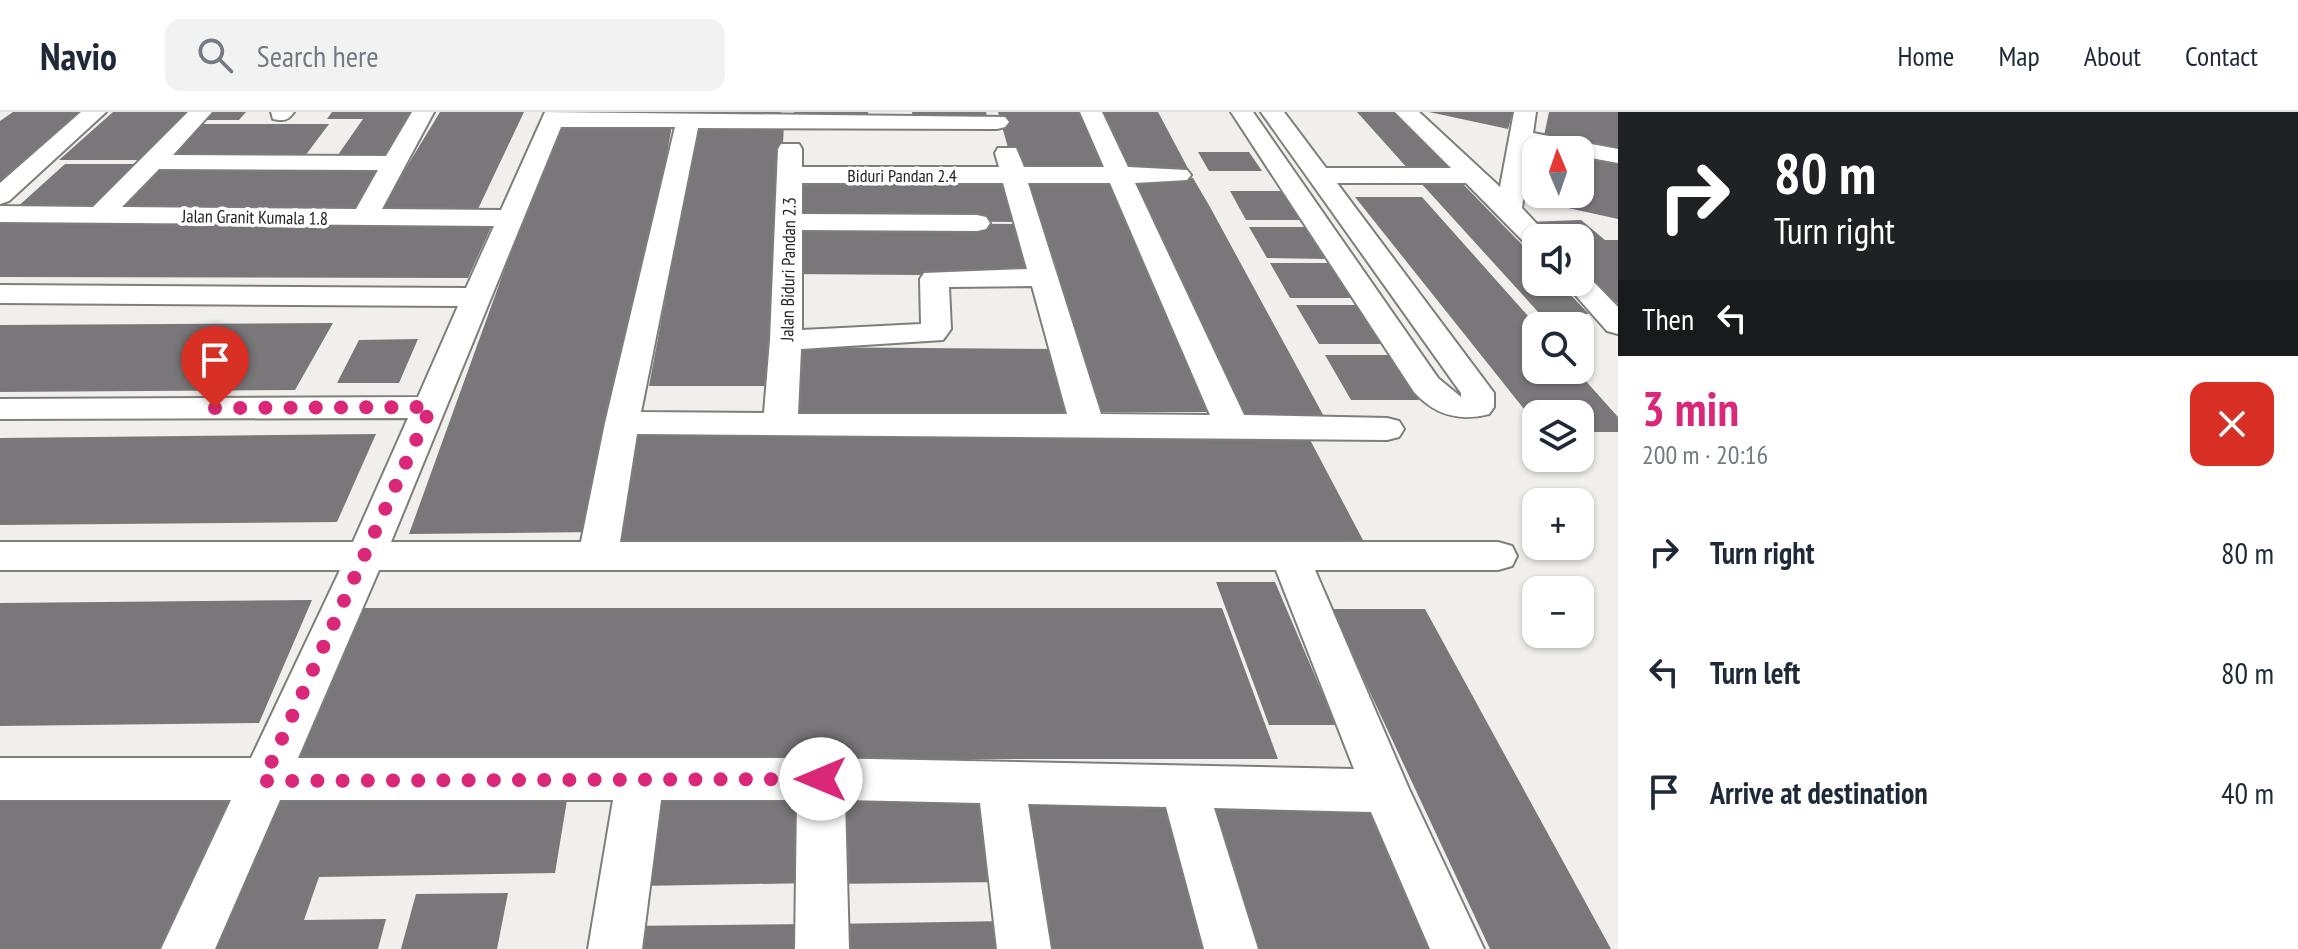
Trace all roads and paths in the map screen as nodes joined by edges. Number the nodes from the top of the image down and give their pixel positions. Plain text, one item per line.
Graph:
1 (95, 112) edge
2 (201, 112) edge
3 (423, 112) edge
4 (1091, 112) edge
5 (1242, 112) edge
6 (1272, 112) edge
7 (1406, 112) edge
8 (554, 116) edge
9 (689, 116) edge
10 (790, 117) edge
11 (995, 117) edge
12 (1522, 124) edge
13 (1618, 156) edge
14 (153, 162) junction
15 (395, 163) junction
16 (790, 175) junction
17 (1014, 175) junction
18 (1178, 175) dead end
19 (1474, 175) junction
20 (1120, 176) junction
21 (1317, 176) junction
22 (0, 196) edge
23 (1509, 209) junction
24 (0, 214) edge
25 (99, 216) junction
26 (510, 218) junction
27 (363, 219) junction
28 (789, 222) junction
29 (977, 223) dead end
30 (1523, 224) edge
31 (1042, 277) junction
32 (0, 294) edge
33 (1591, 296) edge
34 (477, 297) junction
35 (1618, 325) edge
36 (786, 340) junction
37 (431, 407) junction
38 (0, 409) edge
39 (622, 423) junction
40 (1231, 424) junction
41 (1087, 425) junction
42 (780, 426) junction
43 (1387, 429) dead end
44 (0, 556) edge
45 (366, 556) junction
46 (598, 556) junction
47 (1498, 556) dead end
48 (1290, 557) junction
49 (0, 779) edge
50 (640, 779) junction
51 (821, 779) junction
52 (263, 781) junction
53 (1001, 781) junction
54 (1184, 786) junction
55 (1386, 791) junction
56 (188, 949) edge
57 (615, 949) edge
58 (822, 949) edge
59 (1024, 949) edge
60 (1231, 949) edge
61 (1457, 949) edge

1 - 22 street
2 - 14 street
3 - 15 street
4 - 20 street
5 - 21 street
6 - 21 street
7 - 19 street
8 - 9 street
8 - 26 street
9 - 10 street
9 - 39 street
10 - 11 street
10 - 16 street, Jalan Biduri Pandan 2.3
11 - 17 street
12 - 13 street
12 - 23 street
14 - 15 street
14 - 25 street
15 - 27 street
16 - 17 street, Biduri Pandan 2.4
16 - 28 street, Jalan Biduri Pandan 2.3
17 - 20 street, Biduri Pandan 2.4
17 - 31 street
18 - 20 street, Biduri Pandan 2.4
19 - 21 street
19 - 23 street
20 - 40 street
23 - 30 street
24 - 25 street, Jalan Granit Kumala 1.8
25 - 27 street, Jalan Granit Kumala 1.8
26 - 27 street, Jalan Granit Kumala 1.8
26 - 34 street
28 - 29 street
28 - 36 street, Jalan Biduri Pandan 2.3
31 - 36 street
31 - 41 street
32 - 34 street
33 - 35 street
34 - 37 street
36 - 42 street, Jalan Biduri Pandan 2.3
37 - 38 street
37 - 45 street
39 - 42 street
39 - 46 street
40 - 41 street
40 - 43 street
41 - 42 street
44 - 45 street
45 - 46 street
45 - 52 street
46 - 48 street
47 - 48 street
48 - 55 street
49 - 52 street
50 - 51 street
50 - 52 street
50 - 57 street
51 - 53 street
51 - 58 street
52 - 56 street
53 - 54 street
53 - 59 street
54 - 55 street
54 - 60 street
55 - 61 street

